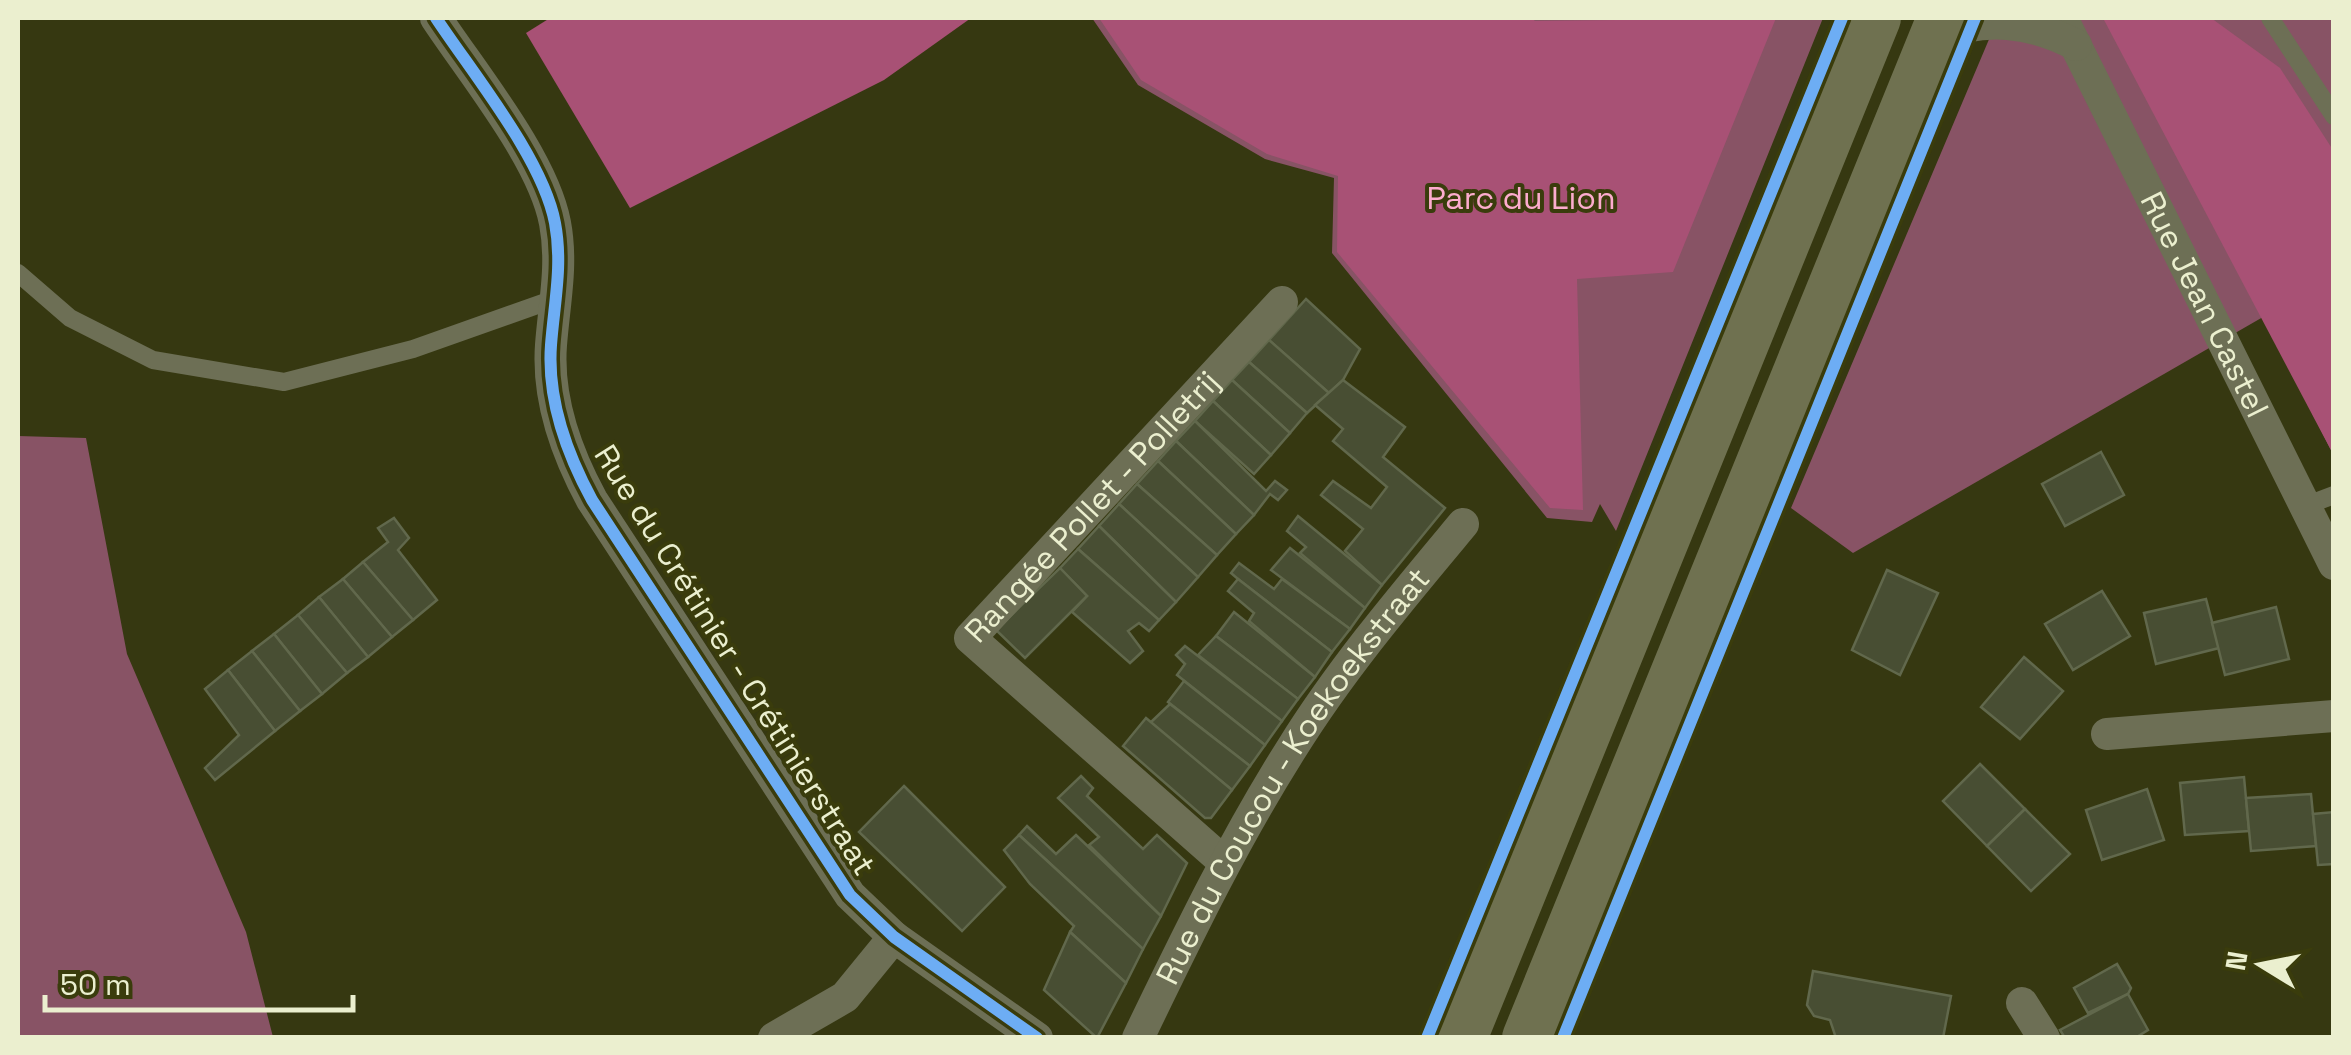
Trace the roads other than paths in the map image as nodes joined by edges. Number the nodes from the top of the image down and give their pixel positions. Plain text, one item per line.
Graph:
1 (436, 18) edge
2 (1875, 18) edge
3 (2270, 18) edge
4 (1940, 27) edge
5 (2069, 31) edge
6 (2334, 116) edge
7 (18, 273) edge
8 (557, 298) junction
9 (1282, 302) dead end
10 (2319, 500) edge
11 (1462, 524) dead end
12 (2334, 564) edge
13 (2334, 716) edge
14 (2106, 734) dead end
15 (1224, 862) junction
16 (894, 937) junction
17 (2022, 1003) dead end
18 (774, 1038) edge
19 (1036, 1038) edge
20 (1138, 1038) edge
21 (1460, 1038) edge
22 (1528, 1038) edge
23 (2044, 1038) edge

1 - 8 street, Rue du Crétinier - Crétinierstraat
2 - 21 main road
3 - 6 lane
4 - 5 street, Rue Jean Castel
4 - 22 main road
5 - 10 street, Rue Jean Castel
7 - 8 lane
8 - 16 street, Rue du Crétinier - Crétinierstraat
9 - 15 street, Rangée Pollet - Polletrij
10 - 12 street, Rue Jean Castel
11 - 15 street, Rue du Coucou - Koekoekstraat
13 - 14 street
15 - 20 street, Rue du Coucou - Koekoekstraat
16 - 18 street
16 - 19 street, Rue du Crétinier - Crétinierstraat
17 - 23 street

